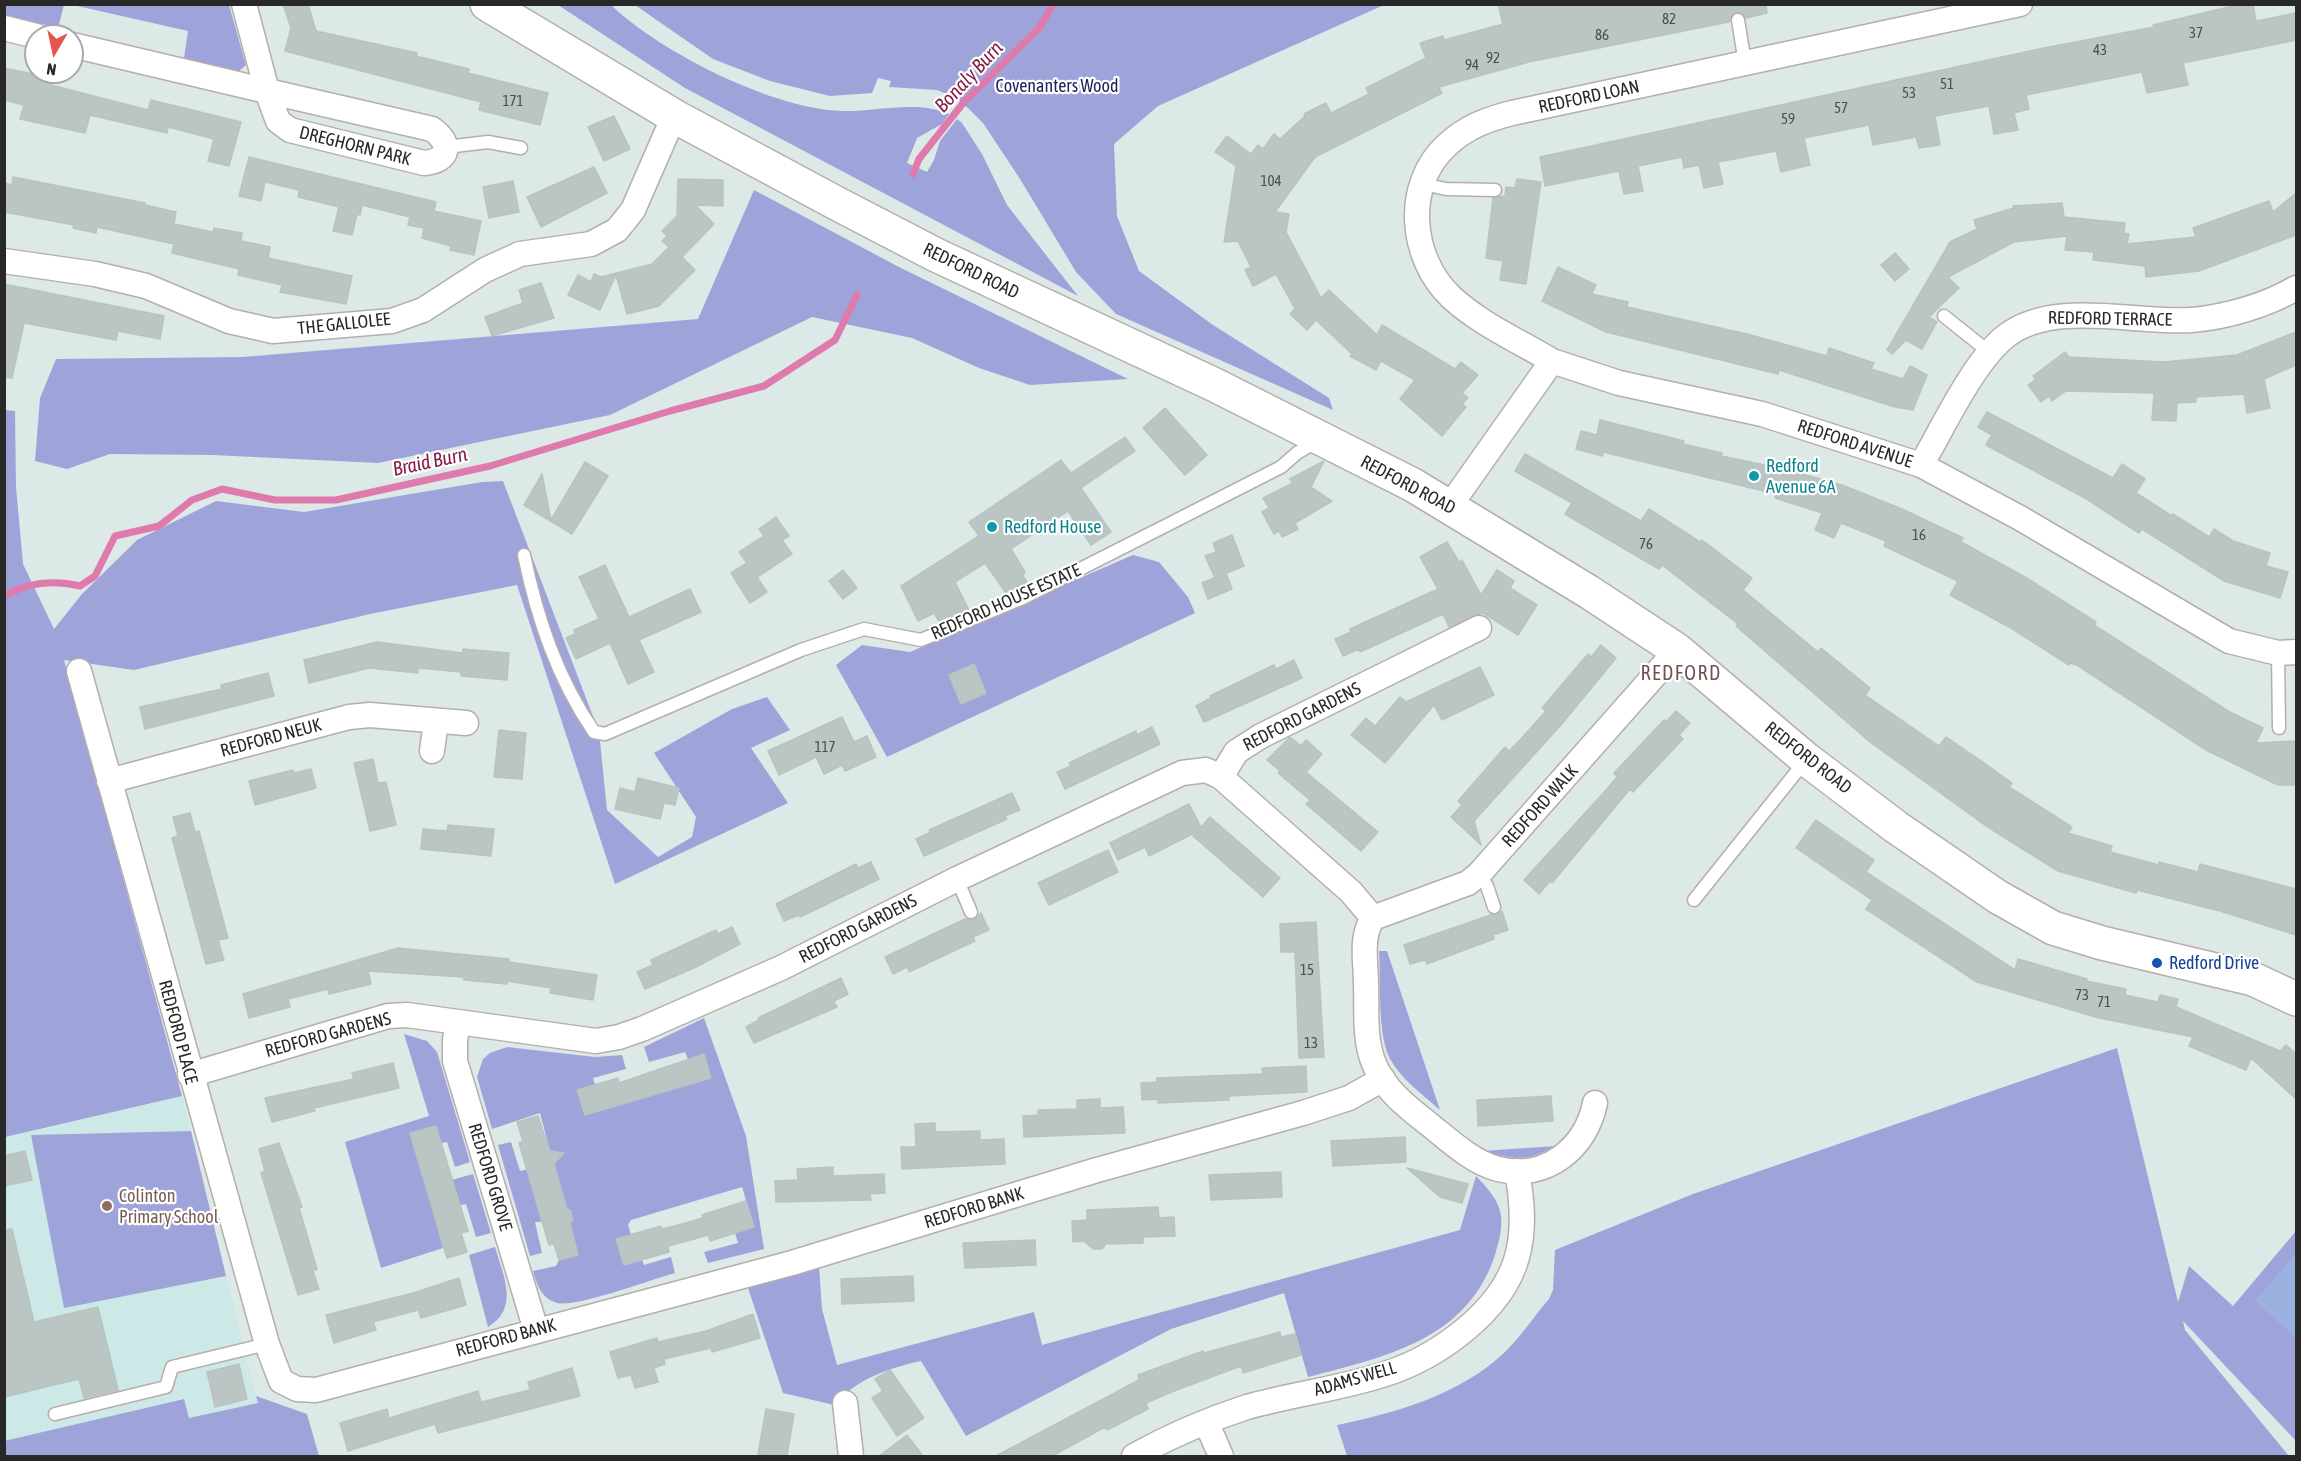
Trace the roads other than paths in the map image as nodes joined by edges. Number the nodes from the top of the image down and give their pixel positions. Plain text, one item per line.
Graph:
1 (244, 4) edge
2 (2020, 4) edge
3 (489, 5) edge
4 (1737, 20) dead end
5 (4, 28) edge
6 (24, 33) edge
7 (84, 48) edge
8 (1745, 63) junction
9 (267, 91) junction
10 (674, 116) junction
11 (446, 147) junction
12 (520, 148) dead end
13 (1423, 184) junction
14 (1495, 190) dead end
15 (4, 261) edge
16 (2296, 288) edge
17 (1944, 316) dead end
18 (1989, 352) junction
19 (1552, 361) junction
20 (1320, 440) junction
21 (1921, 465) junction
22 (1449, 507) junction
23 (524, 555) dead end
24 (1480, 630) dead end
25 (1677, 650) junction
26 (2287, 652) edge
27 (79, 671) dead end
28 (436, 721) junction
29 (466, 723) dead end
30 (2279, 728) dead end
31 (432, 751) dead end
32 (1806, 759) junction
33 (1221, 777) junction
34 (109, 781) junction
35 (1479, 874) junction
36 (957, 879) junction
37 (1694, 900) dead end
38 (1494, 908) dead end
39 (971, 912) dead end
40 (1373, 918) junction
41 (2296, 999) edge
42 (458, 1022) junction
43 (190, 1075) junction
44 (1383, 1079) junction
45 (1595, 1103) dead end
46 (1517, 1171) junction
47 (536, 1330) junction
48 (267, 1344) junction
49 (290, 1386) joint
50 (845, 1403) dead end
51 (55, 1414) dead end
52 (1207, 1424) junction
53 (850, 1456) edge
54 (1134, 1456) edge
55 (1221, 1456) edge

1 - 9 street, DREGHORN PARK
2 - 8 street, REDFORD LOAN
3 - 10 main road, REDFORD ROAD
4 - 8 lane
5 - 6 street
7 - 9 street, DREGHORN PARK
8 - 13 street, REDFORD LOAN
9 - 11 street, DREGHORN PARK
9 - 11 street, DREGHORN PARK
10 - 15 street, THE GALLOLEE
10 - 20 main road, REDFORD ROAD
11 - 12 lane
13 - 14 lane
13 - 19 street, REDFORD LOAN
16 - 18 street, REDFORD TERRACE
17 - 18 lane
18 - 21 street, REDFORD TERRACE
19 - 21 street, REDFORD AVENUE
19 - 22 street
20 - 22 main road, REDFORD ROAD
20 - 23 lane, REDFORD HOUSE ESTATE
21 - 26 street, REDFORD AVENUE
22 - 25 main road, REDFORD ROAD
24 - 33 street, REDFORD GARDENS
25 - 32 main road, REDFORD ROAD
25 - 35 street, REDFORD WALK
26 - 30 lane
27 - 34 street, REDFORD PLACE
28 - 29 street, REDFORD NEUK
28 - 31 street
28 - 34 street, REDFORD NEUK
32 - 37 lane
32 - 41 main road, REDFORD ROAD
33 - 36 street, REDFORD GARDENS
33 - 40 street
34 - 43 street, REDFORD PLACE
35 - 38 lane
35 - 40 street, REDFORD WALK
36 - 39 lane
36 - 42 street, REDFORD GARDENS
40 - 44 street
42 - 43 street, REDFORD GARDENS
42 - 47 street, REDFORD GROVE
43 - 48 street, REDFORD PLACE
44 - 46 street
44 - 47 street, REDFORD BANK
45 - 46 street
46 - 52 street, ADAMS WELL
47 - 49 street, REDFORD BANK
48 - 49 street, REDFORD PLACE
48 - 51 lane
50 - 53 street
52 - 54 street, ADAMS WELL
52 - 55 street

